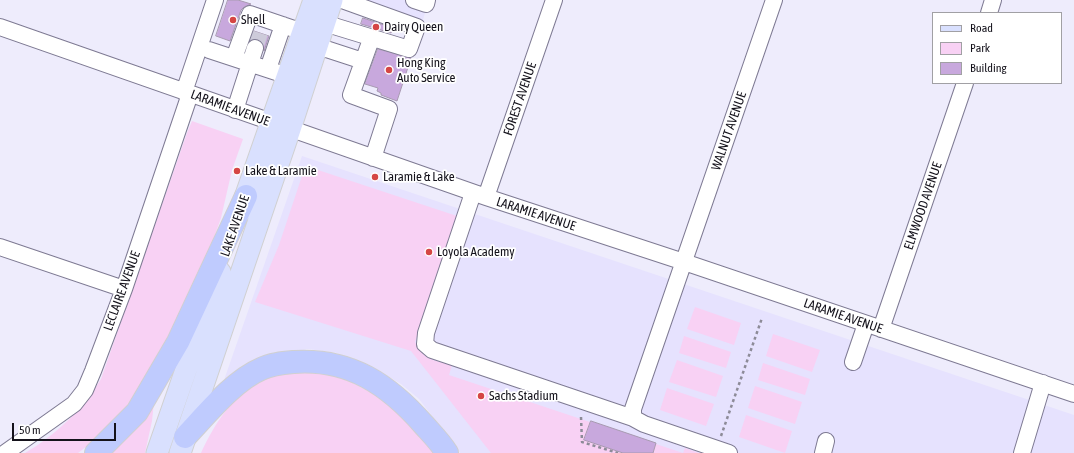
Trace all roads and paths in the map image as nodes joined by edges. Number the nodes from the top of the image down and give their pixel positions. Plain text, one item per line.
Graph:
1 (215, 0) edge
2 (314, 0) edge
3 (332, 0) edge
4 (342, 0) edge
5 (554, 0) edge
6 (774, 0) edge
7 (994, 0) edge
8 (989, 12) edge
9 (324, 23) junction
10 (283, 25) junction
11 (0, 27) edge
12 (260, 33) junction
13 (310, 39) junction
14 (369, 45) dead end
15 (209, 50) dead end
16 (234, 58) junction
17 (363, 61) junction
18 (250, 63) junction
19 (268, 69) junction
20 (288, 76) junction
21 (965, 84) edge
22 (187, 93) junction
23 (235, 110) junction
24 (281, 126) junction
25 (373, 158) junction
26 (480, 195) junction
27 (246, 196) junction
28 (0, 247) edge
29 (684, 262) junction
30 (124, 289) junction
31 (762, 318) dead end
32 (873, 326) junction
33 (853, 362) dead end
34 (1043, 383) junction
35 (1074, 394) edge
36 (581, 417) dead end
37 (633, 418) junction
38 (182, 445) edge
39 (724, 448) edge
40 (5, 453) edge
41 (96, 453) edge
42 (157, 453) edge
43 (447, 453) edge
44 (618, 453) edge
45 (1022, 453) edge

1 - 22 street, LECLAIRE AVENUE
2 - 13 main road, LAKE AVENUE
3 - 9 main road, LAKE AVENUE
4 - 9 street
5 - 26 street, FOREST AVENUE
6 - 29 street, WALNUT AVENUE
7 - 8 street
9 - 13 main road, LAKE AVENUE
10 - 12 street
10 - 13 street
10 - 19 street
11 - 22 street, LARAMIE AVENUE
12 - 16 street
12 - 18 street
13 - 17 street
13 - 20 main road, LAKE AVENUE
13 - 24 main road, LAKE AVENUE
14 - 17 street
15 - 16 street
16 - 18 street
17 - 25 street
18 - 19 street
18 - 23 street
19 - 20 street
20 - 24 main road, LAKE AVENUE
21 - 32 street, ELMWOOD AVENUE
22 - 23 street, LARAMIE AVENUE
22 - 30 street, LECLAIRE AVENUE
23 - 24 street, LARAMIE AVENUE
24 - 25 street, LARAMIE AVENUE
24 - 27 main road, LAKE AVENUE
24 - 38 main road, LAKE AVENUE
25 - 26 street, LARAMIE AVENUE
26 - 29 street, LARAMIE AVENUE
26 - 37 street, FOREST AVENUE
27 - 41 highway
27 - 42 main road, LAKE AVENUE
28 - 30 street
29 - 32 street, LARAMIE AVENUE
29 - 37 street, WALNUT AVENUE
30 - 40 street, LECLAIRE AVENUE
31 - 39 path
32 - 33 street, ELMWOOD AVENUE
32 - 34 street, LARAMIE AVENUE
34 - 35 street, LARAMIE AVENUE
34 - 45 street
36 - 44 path
37 - 39 street
38 - 43 highway

